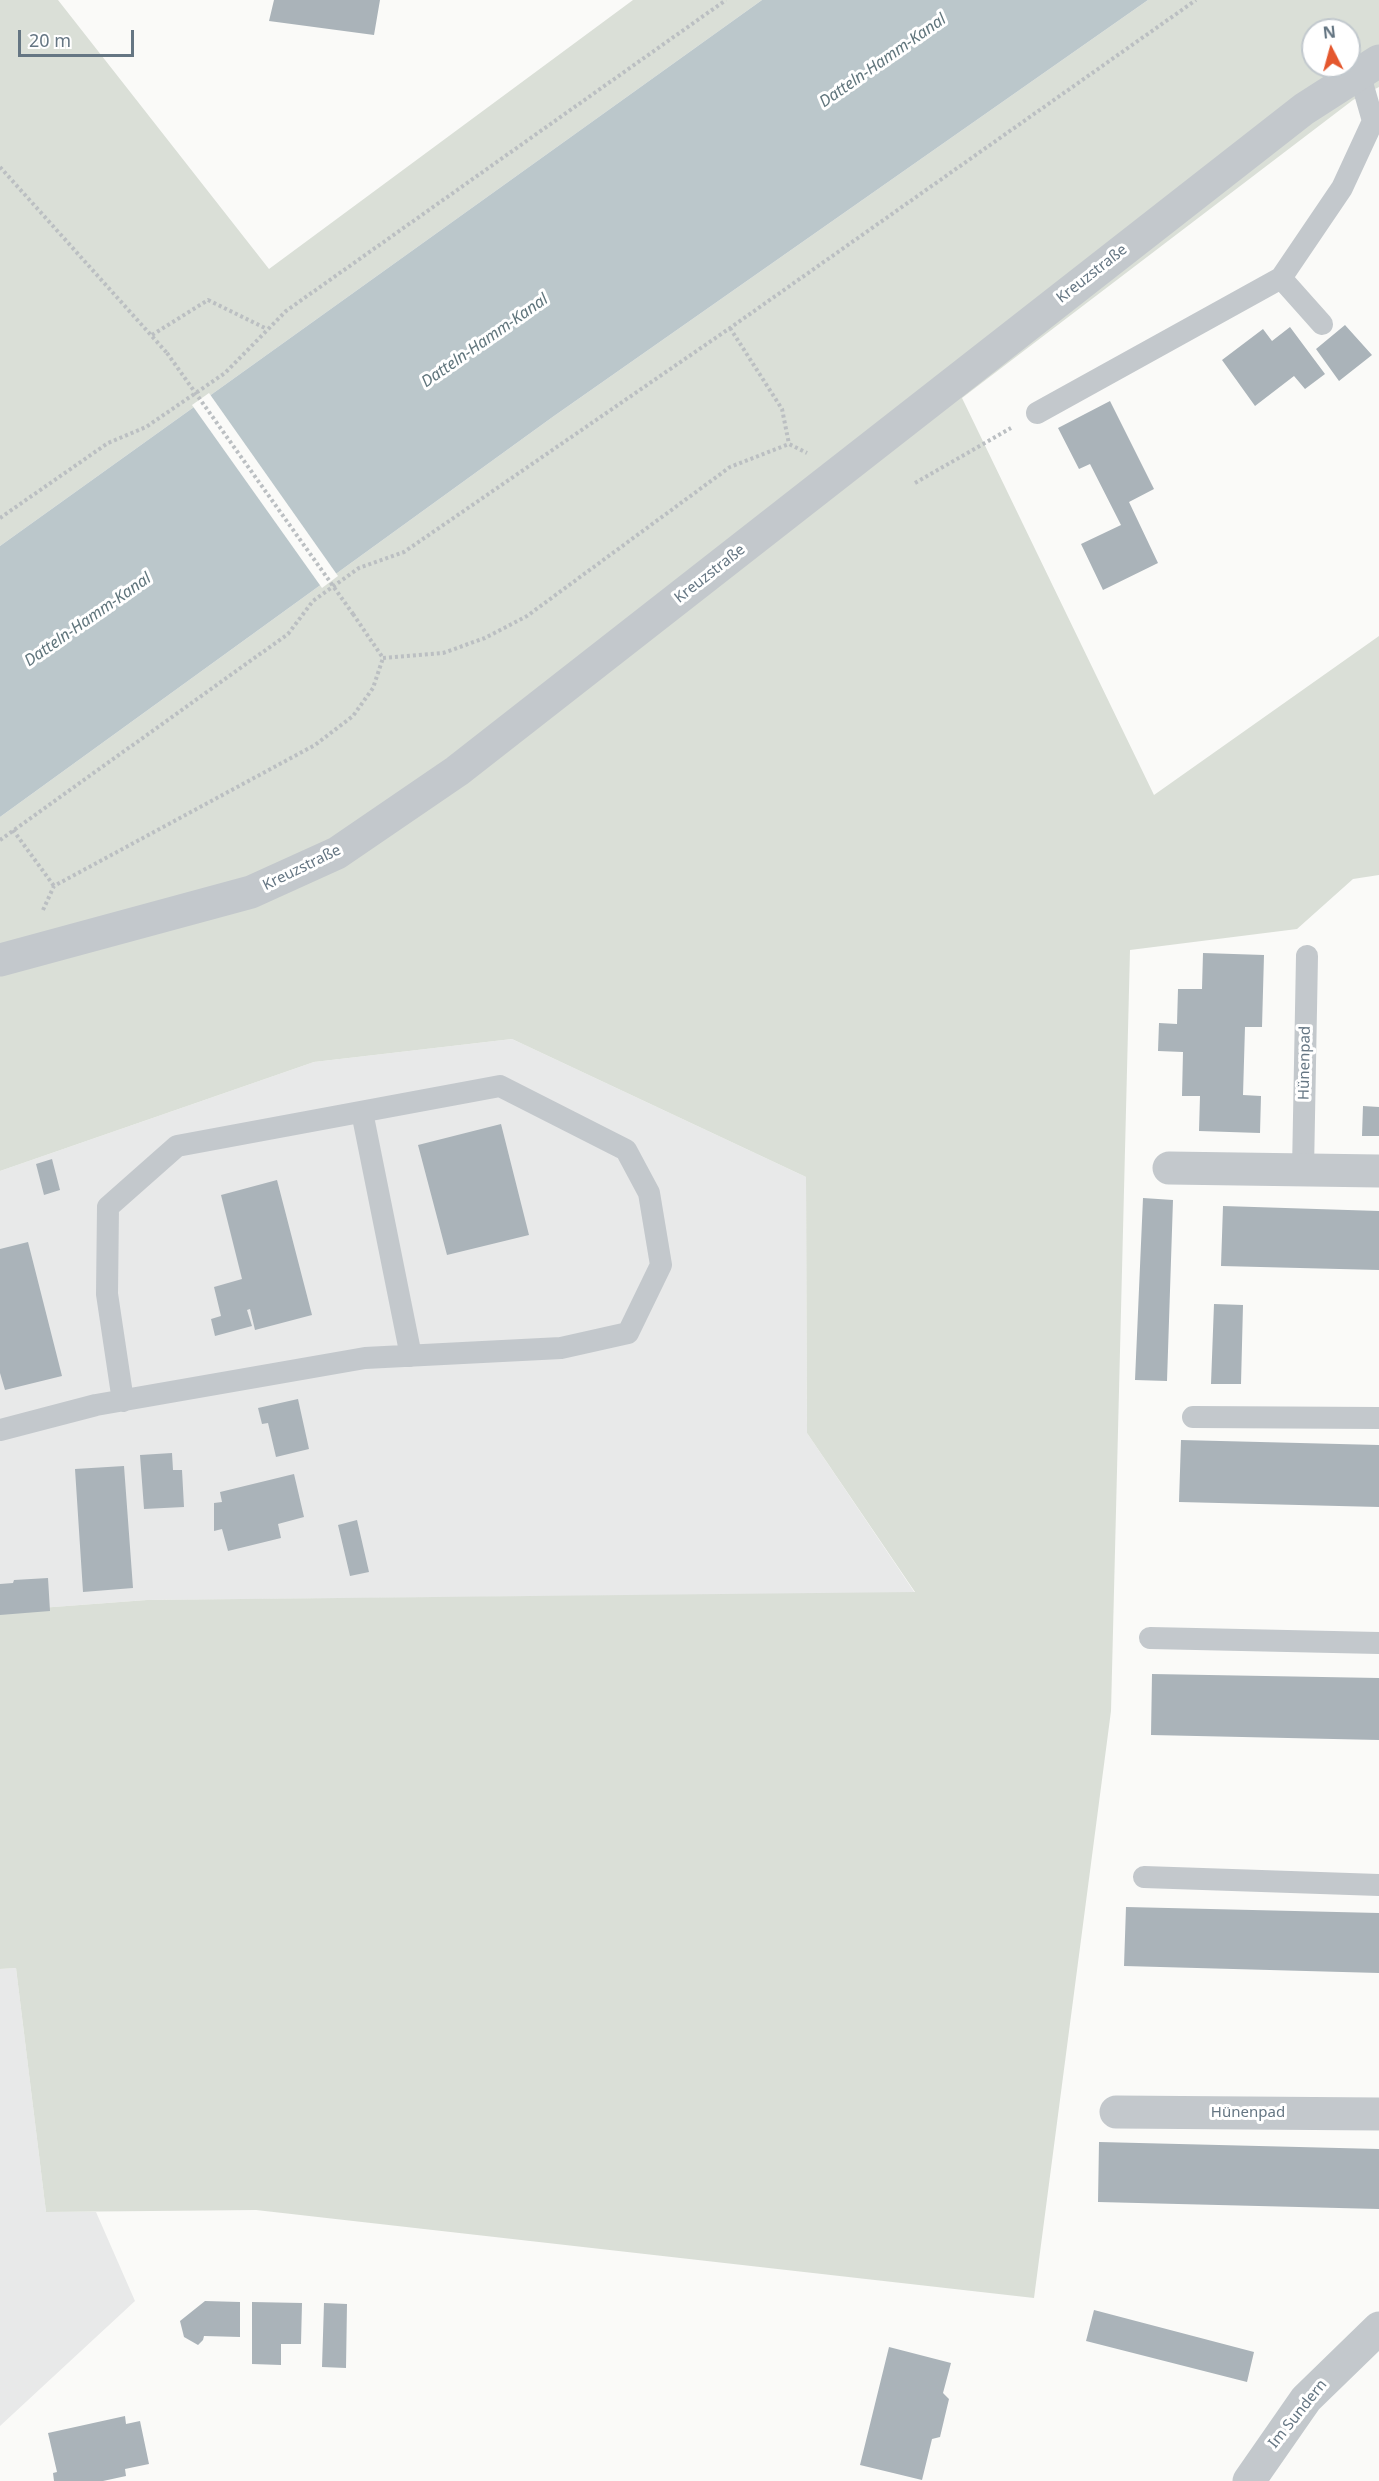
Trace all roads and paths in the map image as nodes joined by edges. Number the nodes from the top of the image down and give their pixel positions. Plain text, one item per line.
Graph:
1 (726, 0) edge
2 (1196, 0) edge
3 (1369, 66) edge
4 (0, 167) edge
5 (1281, 278) junction
6 (1322, 324) dead end
7 (267, 328) junction
8 (730, 328) junction
9 (152, 335) junction
10 (1038, 413) joint
11 (789, 444) junction
12 (844, 469) junction
13 (915, 483) dead end
14 (0, 518) edge
15 (383, 658) junction
16 (13, 830) junction
17 (0, 840) edge
18 (54, 886) junction
19 (11, 956) edge
20 (1307, 956) dead end
21 (362, 1112) junction
22 (1169, 1168) dead end
23 (1303, 1170) junction
24 (1379, 1171) edge
25 (411, 1356) junction
26 (123, 1401) junction
27 (1193, 1417) dead end
28 (1379, 1418) edge
29 (0, 1430) edge
30 (1150, 1638) dead end
31 (1379, 1643) edge
32 (1144, 1877) dead end
33 (1379, 1885) edge
34 (1116, 2112) dead end
35 (1379, 2114) edge
36 (1379, 2328) edge
37 (1249, 2481) edge

1 - 7 path
2 - 8 path
3 - 5 lane, Kreuzstraße
3 - 12 street, Kreuzstraße
4 - 9 path
5 - 6 lane
5 - 10 lane, Kreuzstraße
7 - 9 path
7 - 14 path
8 - 11 path
8 - 16 path
9 - 15 path, bridge
10 - 13 path
11 - 12 path
11 - 15 path
12 - 19 street, Kreuzstraße
15 - 18 path
16 - 17 path
16 - 18 path
18 - 19 path
20 - 23 lane, Hünenpad
21 - 25 lane
21 - 25 lane
21 - 26 lane
22 - 23 street
23 - 24 street
25 - 26 lane
26 - 29 lane
27 - 28 lane
30 - 31 lane
32 - 33 lane
34 - 35 street, Hünenpad
36 - 37 street, Im Sundern

